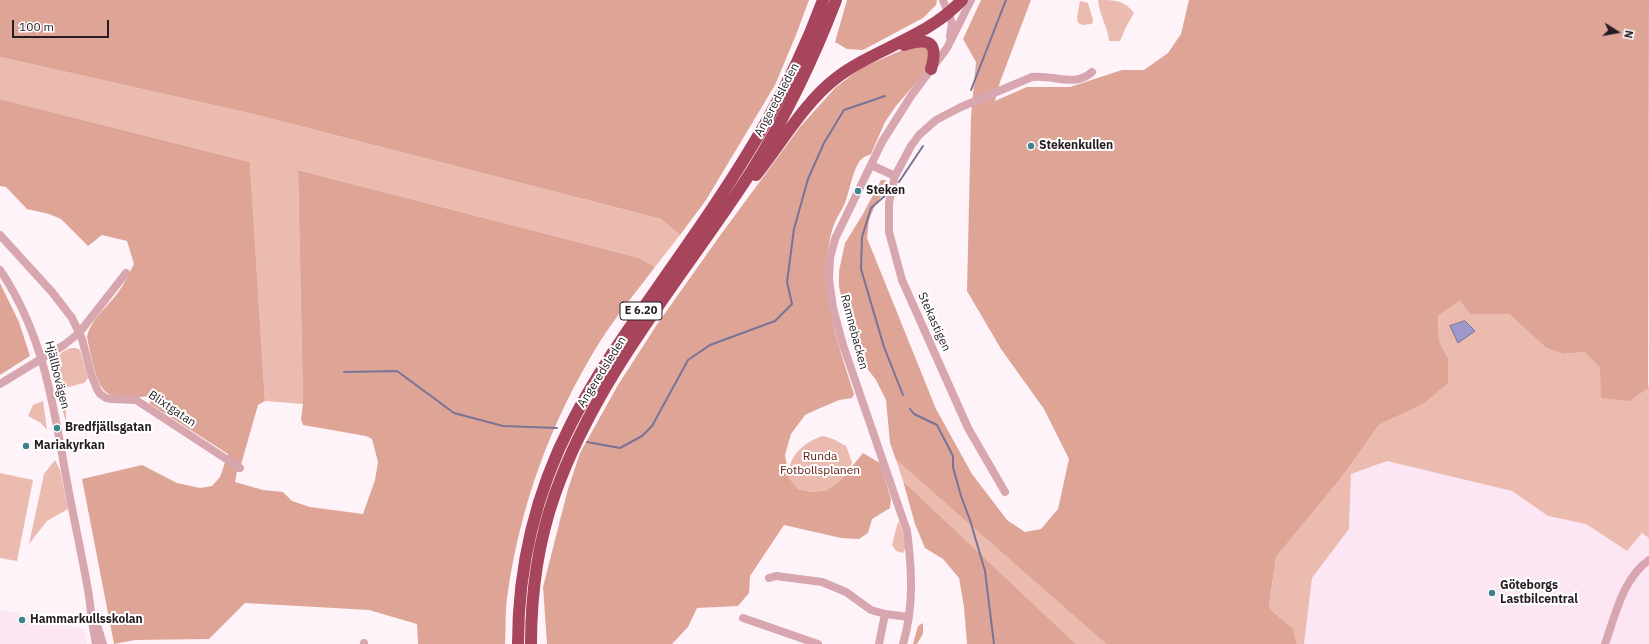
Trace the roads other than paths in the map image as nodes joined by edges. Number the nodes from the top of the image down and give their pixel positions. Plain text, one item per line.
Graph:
1 (823, 0) edge
2 (836, 0) edge
3 (943, 0) edge
4 (962, 0) edge
5 (971, 0) edge
6 (949, 13) junction
7 (947, 48) junction
8 (884, 52) junction
9 (931, 69) junction
10 (1092, 72) dead end
11 (871, 165) junction
12 (895, 176) junction
13 (719, 220) junction
14 (0, 235) edge
15 (0, 270) edge
16 (126, 273) dead end
17 (79, 333) junction
18 (42, 359) junction
19 (0, 384) edge
20 (240, 468) dead end
21 (1005, 492) dead end
22 (1649, 560) edge
23 (769, 578) dead end
24 (92, 612) junction
25 (885, 614) junction
26 (909, 617) junction
27 (743, 618) dead end
28 (96, 644) edge
29 (103, 644) edge
30 (518, 644) edge
31 (531, 644) edge
32 (818, 644) edge
33 (879, 644) edge
34 (904, 644) edge
35 (1605, 644) edge

1 - 30 highway, Angeredsleden / E 6.20
2 - 13 highway, Angeredsleden / E 6.20
3 - 6 street, Ramnebacken
4 - 6 highway
5 - 7 street, Ramnebacken
6 - 7 street, Ramnebacken
6 - 8 highway
7 - 9 street, Ramnebacken
8 - 9 highway
8 - 13 highway
9 - 11 street, Ramnebacken
10 - 12 street
11 - 12 street
11 - 26 street, Ramnebacken
12 - 21 street, Stekastigen
13 - 31 highway, Angeredsleden / E 6.20
14 - 17 street, Blixtgatan
15 - 18 street, Hjällbovägen
16 - 17 street
17 - 18 street
17 - 20 street, Blixtgatan
18 - 19 street
18 - 24 street, Hjällbovägen
22 - 35 street
23 - 25 street
24 - 28 street, Hjällbovägen
24 - 29 street, Hjällbovägen
25 - 26 street
25 - 33 street
26 - 34 street, Ramnebacken
27 - 32 street

